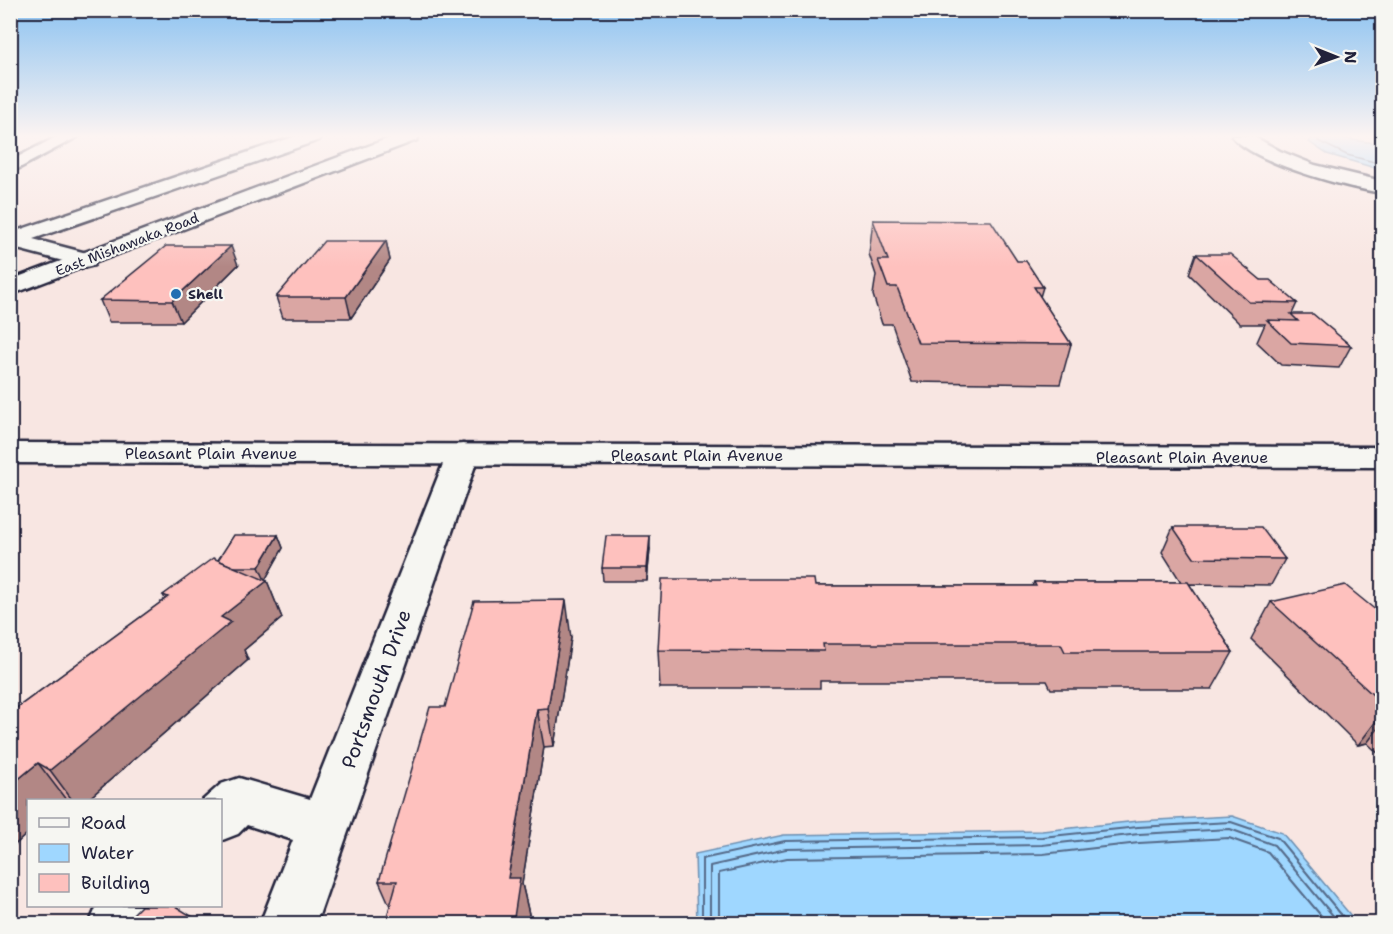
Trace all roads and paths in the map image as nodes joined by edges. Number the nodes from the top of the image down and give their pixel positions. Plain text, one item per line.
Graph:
1 (186, 180) edge
2 (297, 180) edge
3 (1348, 180) edge
4 (1383, 188) edge
5 (11, 240) edge
6 (86, 260) junction
7 (10, 288) edge
8 (10, 453) edge
9 (463, 454) junction
10 (1382, 458) edge
11 (222, 816) edge
12 (325, 827) junction
13 (134, 907) edge
14 (117, 924) edge
15 (288, 924) edge

1 - 5 street
2 - 6 street, East Mishawaka Road
3 - 4 street
5 - 6 street
6 - 7 street, East Mishawaka Road
8 - 9 street, Pleasant Plain Avenue
9 - 10 street, Pleasant Plain Avenue
9 - 12 street, Portsmouth Drive
11 - 12 street
12 - 15 street, Portsmouth Drive
13 - 14 street

